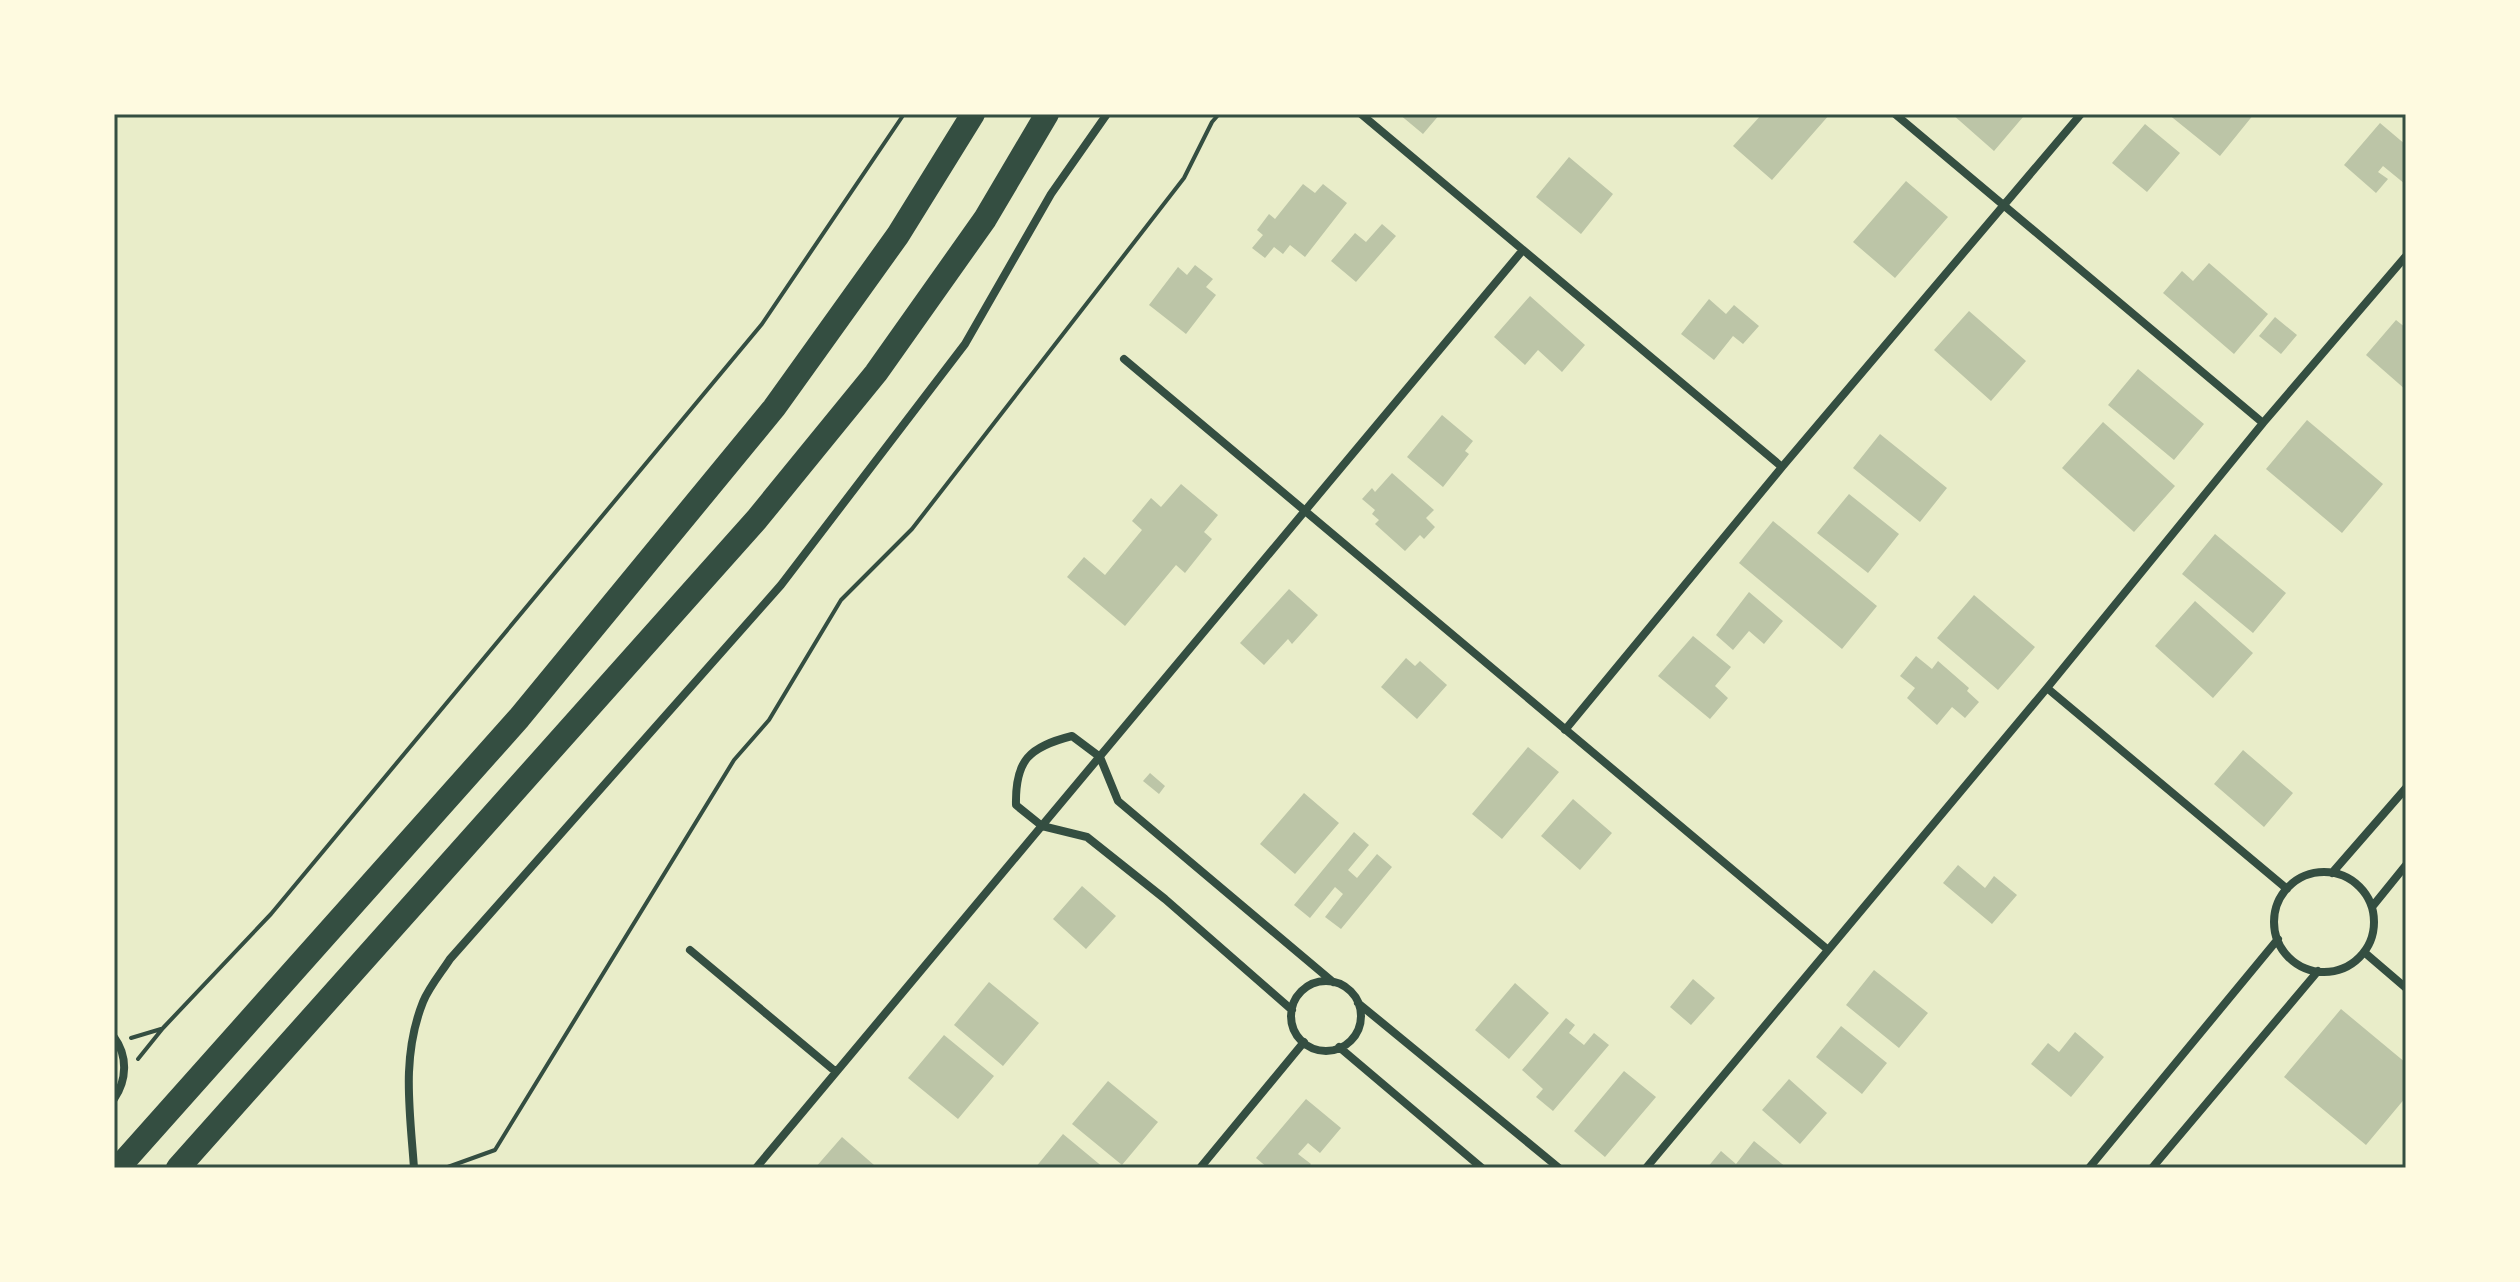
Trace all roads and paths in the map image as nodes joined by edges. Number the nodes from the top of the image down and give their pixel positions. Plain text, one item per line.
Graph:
1 (904, 114) edge
2 (973, 114) edge
3 (1047, 114) edge
4 (1107, 114) edge
5 (1219, 114) edge
6 (1361, 114) edge
7 (1895, 114) edge
8 (2081, 114) edge
9 (2004, 205) junction
10 (1522, 251) junction
11 (2406, 256) edge
12 (1124, 359) dead end
13 (2263, 423) junction
14 (1782, 467) junction
15 (1305, 511) junction
16 (2047, 688) junction
17 (1565, 730) junction
18 (1100, 757) junction
19 (2406, 788) edge
20 (1042, 826) junction
21 (2406, 865) edge
22 (2332, 873) junction
23 (2287, 889) junction
24 (2372, 907) junction
25 (2278, 939) junction
26 (1827, 949) junction
27 (690, 950) dead end
28 (2364, 952) junction
29 (2318, 971) junction
30 (1333, 982) junction
31 (2406, 988) edge
32 (1358, 1003) junction
33 (1292, 1010) junction
34 (163, 1028) junction
35 (116, 1040) edge
36 (1304, 1042) junction
37 (1339, 1047) junction
38 (836, 1072) junction
39 (124, 1077) junction
40 (114, 1099) edge
41 (118, 1168) edge
42 (178, 1168) edge
43 (414, 1168) edge
44 (445, 1168) edge
45 (756, 1168) edge
46 (1200, 1168) edge
47 (1482, 1168) edge
48 (1559, 1168) edge
49 (1646, 1168) edge
50 (2089, 1168) edge
51 (2152, 1168) edge

1 - 34 path
2 - 41 highway
3 - 42 highway
4 - 43 street
5 - 44 path
6 - 10 street
7 - 9 street
8 - 9 street
9 - 13 street
9 - 14 street
10 - 14 street
10 - 15 street
11 - 13 street
12 - 15 street
13 - 16 street
14 - 17 street
15 - 17 street
15 - 18 street
16 - 23 street
16 - 26 street
17 - 26 street
18 - 20 street
18 - 20 street
18 - 30 street
19 - 22 street
20 - 33 street
20 - 38 street
21 - 24 street
22 - 23 street
22 - 24 street
23 - 25 street
24 - 28 street
25 - 29 street
25 - 50 street
26 - 49 street
27 - 38 street
28 - 29 street
28 - 31 street
29 - 51 street
30 - 32 street
30 - 33 street
32 - 37 street
32 - 48 street
33 - 36 street
34 - 35 path
34 - 39 path
35 - 39 street
36 - 37 street
36 - 46 street
37 - 47 street
38 - 45 street
39 - 40 street

